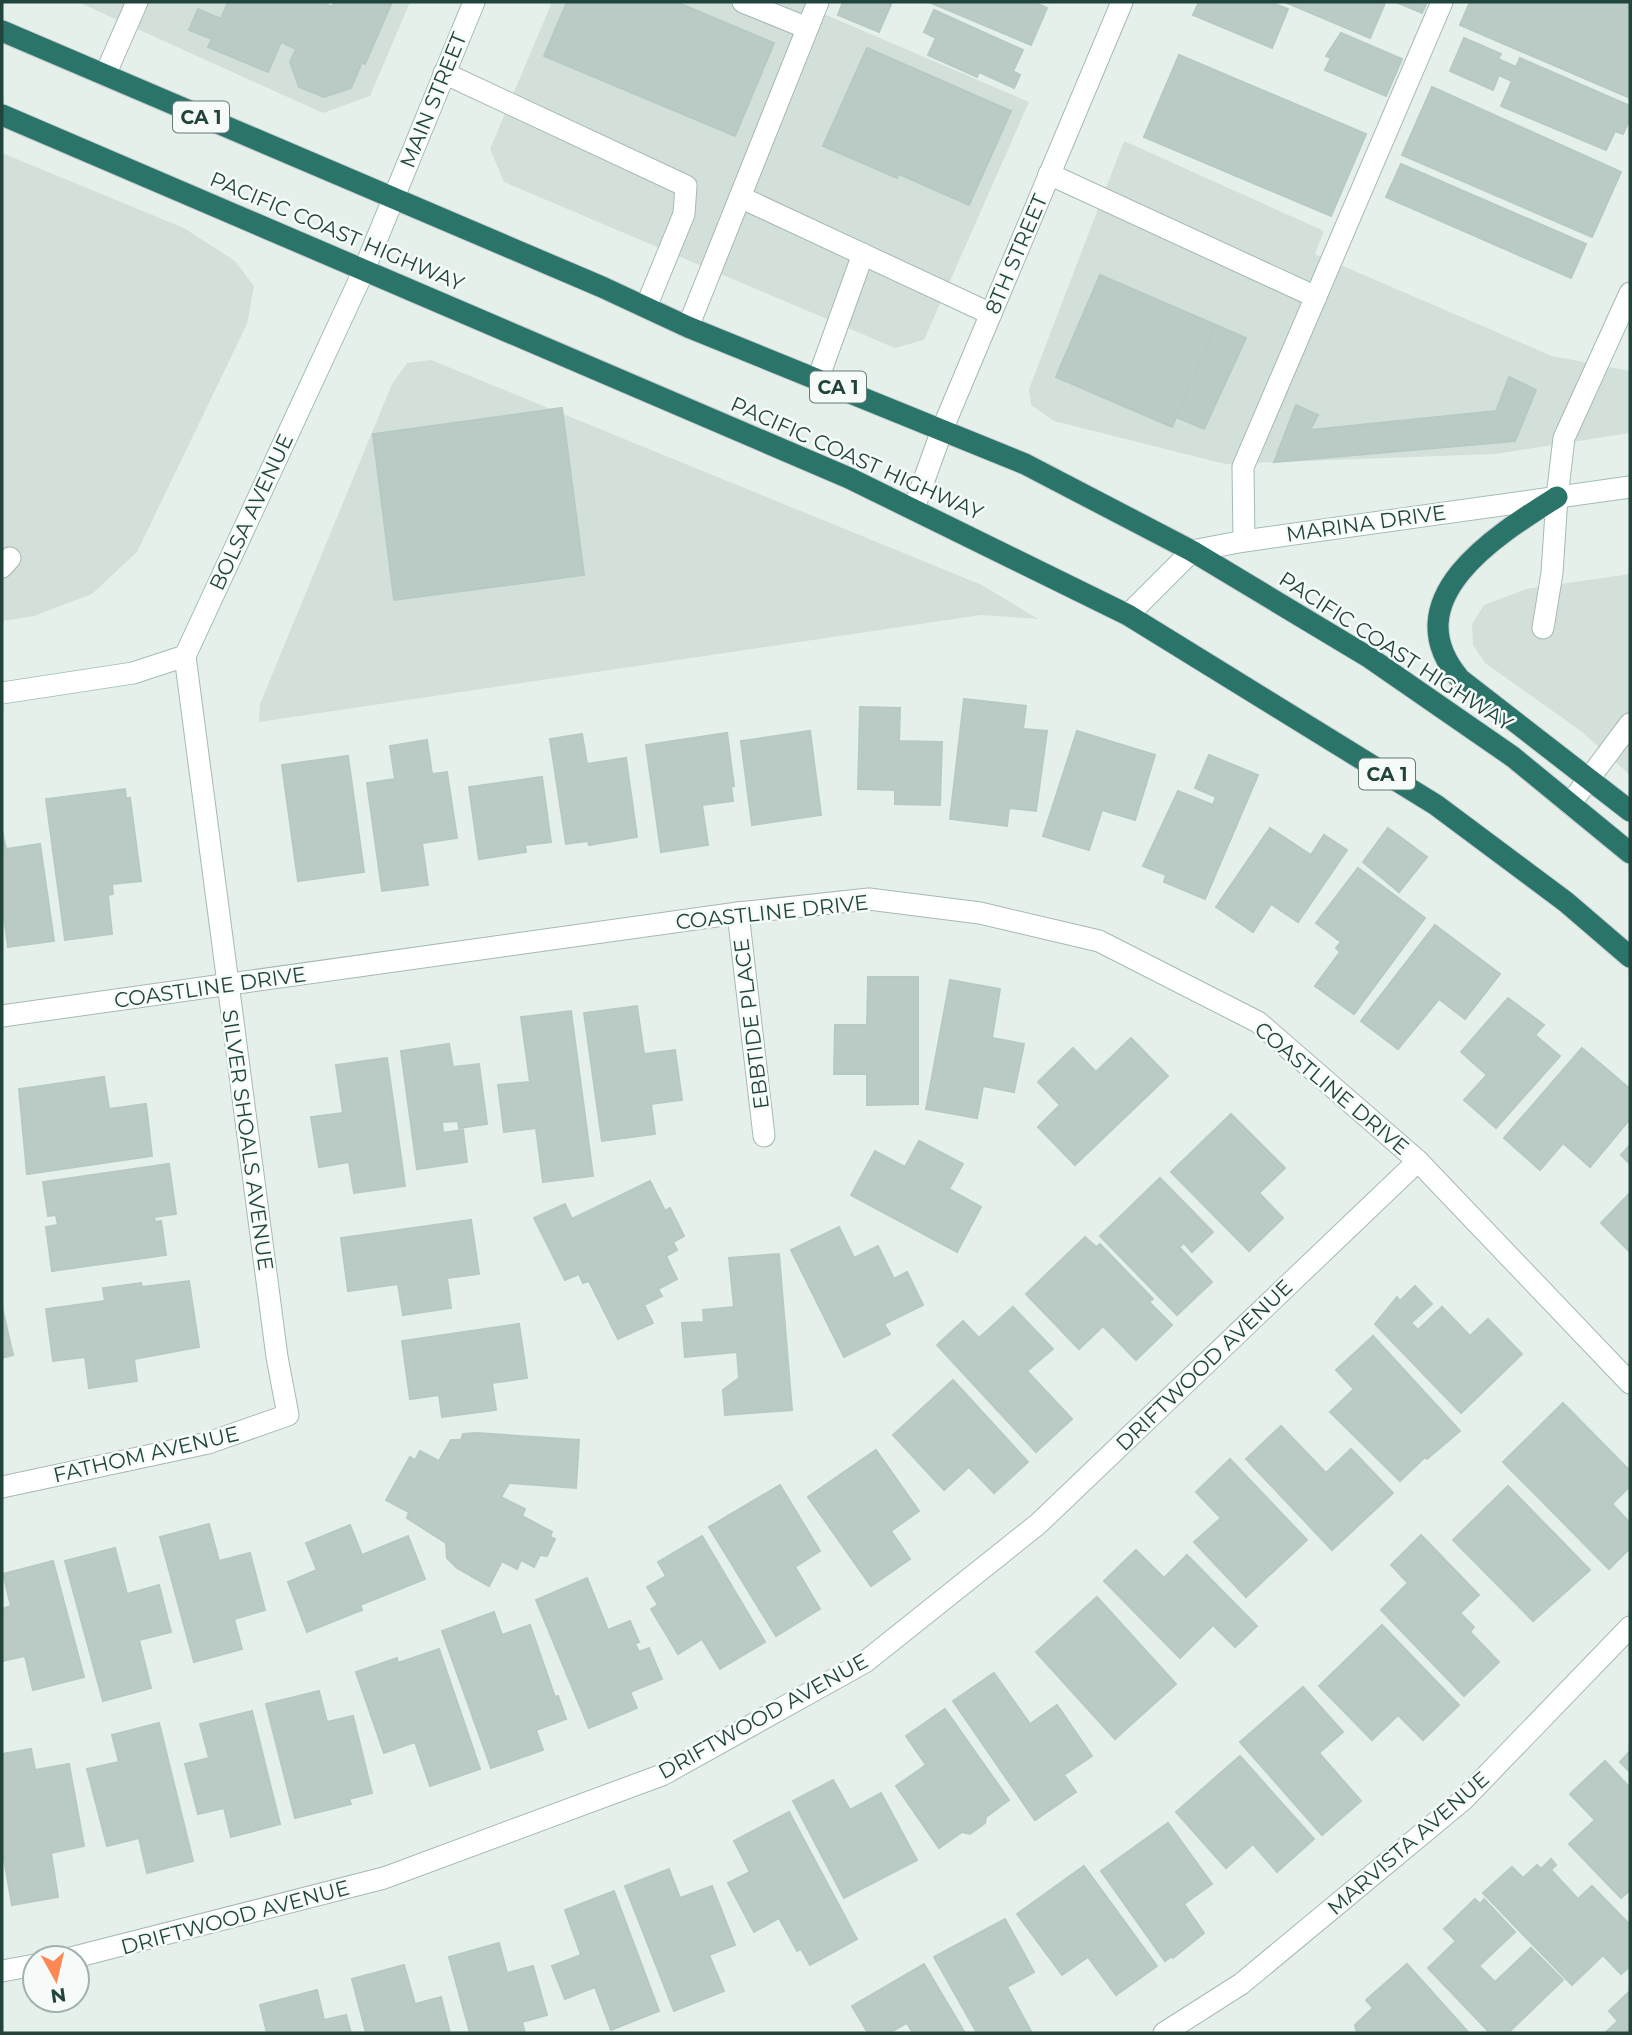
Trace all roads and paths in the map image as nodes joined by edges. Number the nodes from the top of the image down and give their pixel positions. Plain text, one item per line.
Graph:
1 (137, 2) edge
2 (474, 2) edge
3 (743, 2) edge
4 (818, 2) edge
5 (1122, 2) edge
6 (1442, 2) edge
7 (807, 28) junction
8 (2, 31) edge
9 (444, 73) junction
10 (105, 75) junction
11 (2, 114) edge
12 (1049, 174) junction
13 (740, 197) junction
14 (393, 198) junction
15 (863, 254) junction
16 (364, 270) junction
17 (1630, 293) edge
18 (1316, 297) junction
19 (646, 307) junction
20 (991, 314) junction
21 (688, 327) junction
22 (818, 379) junction
23 (942, 430) junction
24 (1630, 487) edge
25 (1557, 497) junction
26 (914, 508) junction
27 (1244, 541) junction
28 (1192, 551) junction
29 (1128, 615) junction
30 (1543, 628) dead end
31 (185, 656) junction
32 (2, 693) edge
33 (1630, 724) edge
34 (1589, 777) junction
35 (1570, 804) junction
36 (1630, 811) edge
37 (1630, 853) edge
38 (738, 913) junction
39 (1630, 957) edge
40 (227, 985) junction
41 (2, 1016) edge
42 (764, 1136) dead end
43 (1418, 1161) junction
44 (1630, 1383) edge
45 (288, 1415) joint
46 (2, 1486) edge
47 (1630, 1627) edge
48 (91, 1953) edge
49 (21, 1968) edge
50 (2, 1971) edge
51 (1164, 2033) edge

1 - 10 street
2 - 9 street, MAIN STREET
3 - 7 street
4 - 7 street
5 - 12 street, 8TH STREET
6 - 18 street
7 - 13 street
8 - 10 highway, PACIFIC COAST HIGHWAY / CA 1
9 - 14 street, MAIN STREET
9 - 19 street
10 - 14 highway, PACIFIC COAST HIGHWAY / CA 1
11 - 16 highway, PACIFIC COAST HIGHWAY / CA 1
12 - 18 street
12 - 20 street, 8TH STREET
13 - 15 street
13 - 21 street
14 - 16 street, BOLSA AVENUE
14 - 19 highway, PACIFIC COAST HIGHWAY / CA 1
15 - 20 street
15 - 22 street
16 - 26 highway, PACIFIC COAST HIGHWAY / CA 1
16 - 31 street, BOLSA AVENUE
17 - 25 street
18 - 27 street
19 - 21 highway, PACIFIC COAST HIGHWAY / CA 1
20 - 23 street, 8TH STREET
21 - 22 highway, PACIFIC COAST HIGHWAY / CA 1
22 - 23 highway, PACIFIC COAST HIGHWAY / CA 1
23 - 26 street, 8TH STREET
23 - 28 highway, PACIFIC COAST HIGHWAY / CA 1
24 - 25 street, MARINA DRIVE
25 - 27 street, MARINA DRIVE
25 - 30 street
25 - 34 highway
26 - 29 highway, PACIFIC COAST HIGHWAY / CA 1
27 - 28 street, MARINA DRIVE
28 - 29 street
28 - 35 highway, PACIFIC COAST HIGHWAY / CA 1
29 - 39 highway, PACIFIC COAST HIGHWAY / CA 1
31 - 32 street
31 - 40 street, SILVER SHOALS AVENUE
33 - 34 street
34 - 35 street
34 - 36 highway
35 - 37 highway, PACIFIC COAST HIGHWAY / CA 1
38 - 40 street, COASTLINE DRIVE
38 - 42 street, EBBTIDE PLACE
38 - 43 street, COASTLINE DRIVE
40 - 41 street, COASTLINE DRIVE
40 - 45 street, SILVER SHOALS AVENUE
43 - 44 street, COASTLINE DRIVE
43 - 48 street, DRIFTWOOD AVENUE
45 - 46 street, FATHOM AVENUE
47 - 51 street, MARVISTA AVENUE
49 - 50 street

